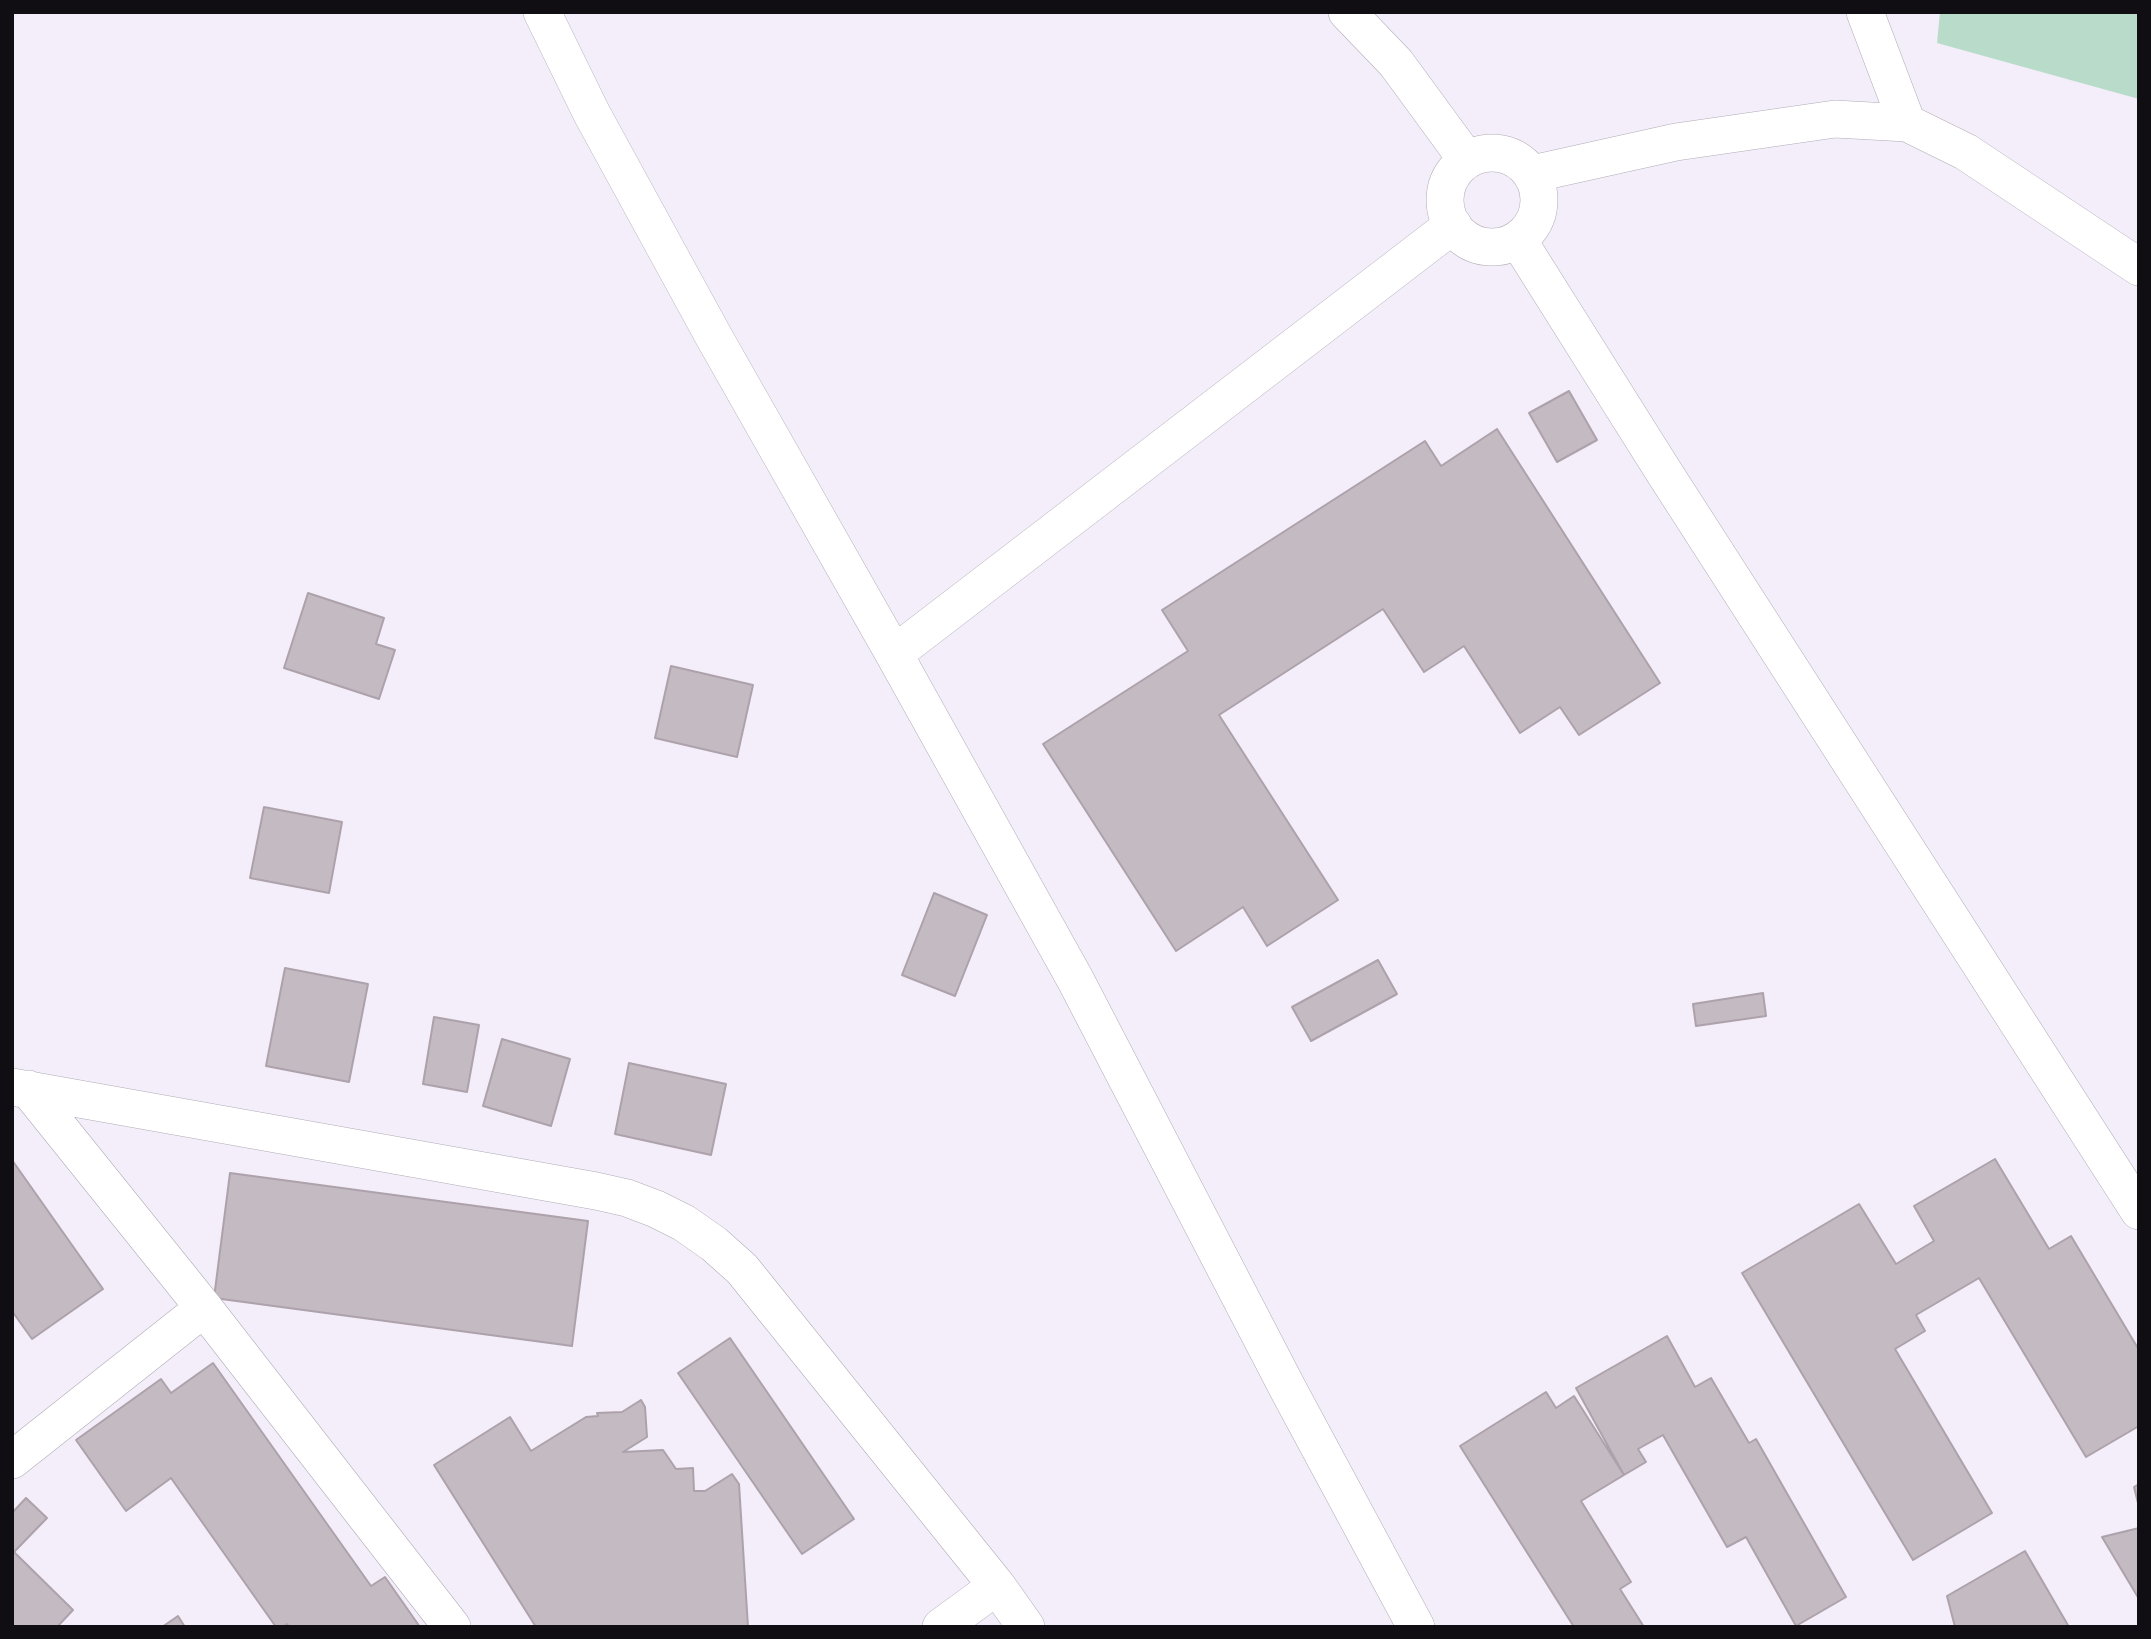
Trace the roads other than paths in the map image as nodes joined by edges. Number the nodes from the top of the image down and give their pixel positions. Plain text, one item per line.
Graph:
1 (542, 12) edge
2 (1347, 12) edge
3 (1865, 12) edge
4 (1907, 123) junction
5 (1467, 160) junction
6 (1532, 174) junction
7 (1453, 225) junction
8 (1518, 240) junction
9 (2139, 267) edge
10 (894, 654) junction
11 (20, 1088) edge
12 (2139, 1211) edge
13 (204, 1308) junction
14 (12, 1460) edge
15 (997, 1586) junction
16 (452, 1627) edge
17 (941, 1627) edge
18 (1026, 1627) edge
19 (1416, 1627) edge

1 - 10 street
2 - 5 street
3 - 4 street
4 - 6 street
4 - 9 street
5 - 6 street
5 - 7 street
6 - 8 street
7 - 8 street
7 - 10 street
8 - 12 street
10 - 19 street
11 - 13 street
11 - 15 street
13 - 14 street
13 - 16 street
15 - 17 street
15 - 18 street

